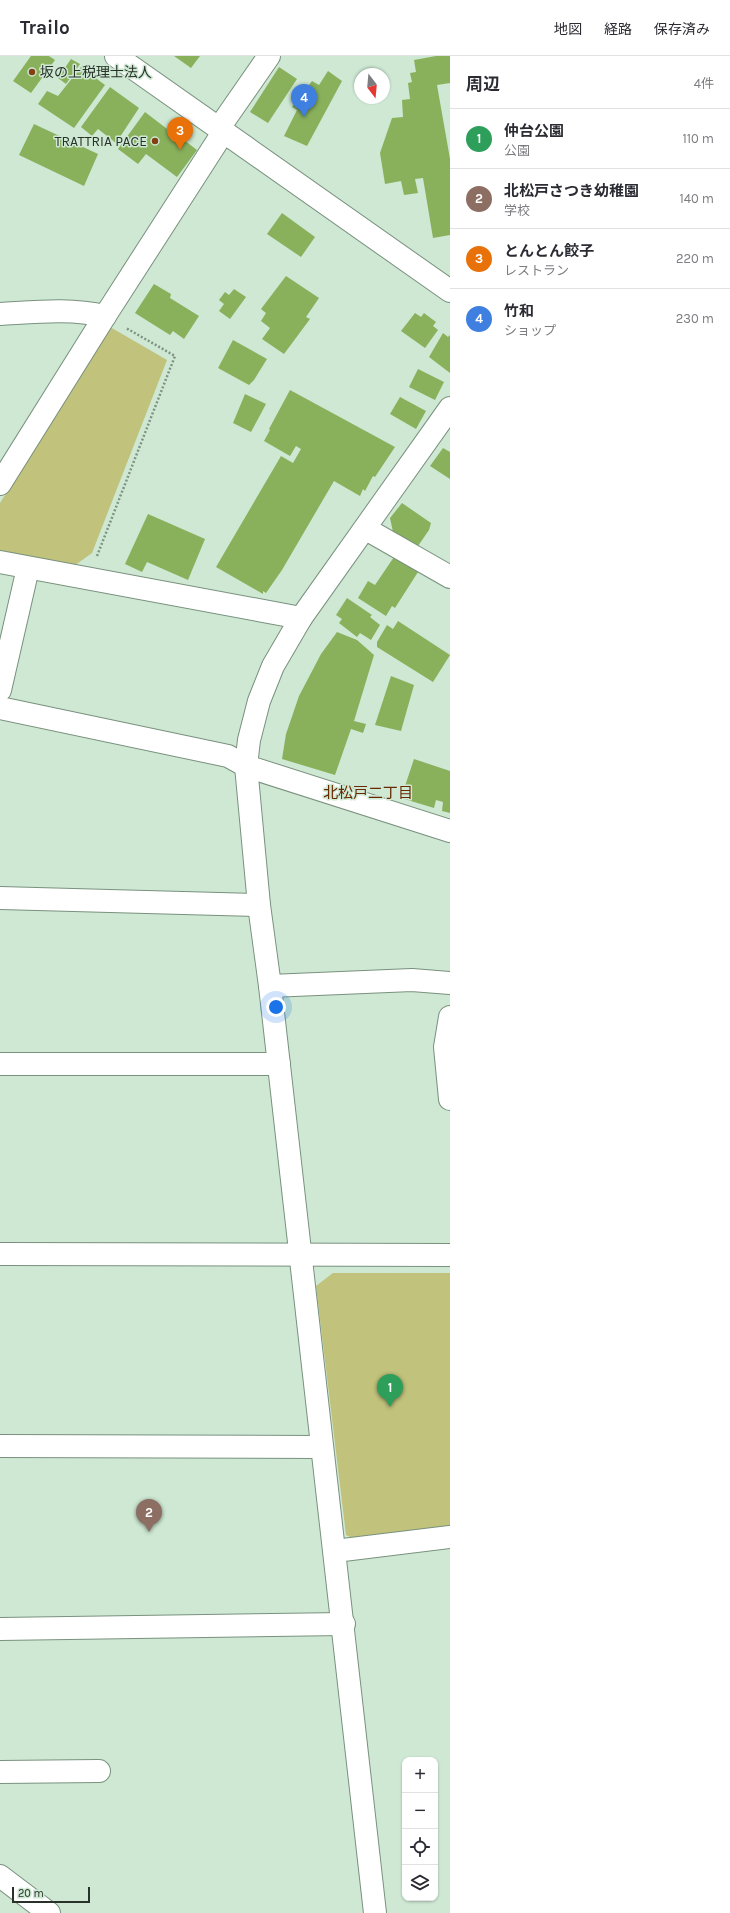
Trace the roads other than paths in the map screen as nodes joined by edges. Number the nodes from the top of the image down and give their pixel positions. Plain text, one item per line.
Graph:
1 (116, 56) edge
2 (269, 56) edge
3 (222, 129) junction
4 (450, 292) edge
5 (0, 314) edge
6 (105, 316) junction
7 (450, 408) edge
8 (0, 484) edge
9 (366, 529) junction
10 (0, 562) edge
11 (28, 568) junction
12 (450, 577) edge
13 (301, 618) junction
14 (0, 690) edge
15 (0, 708) edge
16 (246, 766) junction
17 (450, 831) edge
18 (0, 898) edge
19 (259, 906) junction
20 (450, 983) edge
21 (270, 986) junction
22 (450, 1017) edge
23 (0, 1064) edge
24 (279, 1064) junction
25 (450, 1099) edge
26 (300, 1253) junction
27 (0, 1254) edge
28 (450, 1254) edge
29 (0, 1446) edge
30 (321, 1447) junction
31 (450, 1537) edge
32 (335, 1551) junction
33 (344, 1624) junction
34 (0, 1629) edge
35 (99, 1771) dead end
36 (0, 1772) edge
37 (0, 1876) edge
38 (49, 1913) edge
39 (375, 1913) edge

1 - 3 street
2 - 3 street
3 - 4 street
3 - 6 street
5 - 6 street
6 - 8 street
7 - 9 street
9 - 12 street
9 - 13 street
10 - 11 street
11 - 13 street
11 - 14 street
13 - 16 street
15 - 16 street
16 - 17 street
16 - 19 street
18 - 19 street
19 - 21 street
20 - 21 street
21 - 24 street
22 - 25 street
23 - 24 street
24 - 26 street
26 - 27 street
26 - 28 street
26 - 30 street
29 - 30 street
30 - 32 street
31 - 32 street
32 - 33 street
33 - 34 street
33 - 39 street
35 - 36 street
37 - 38 street

